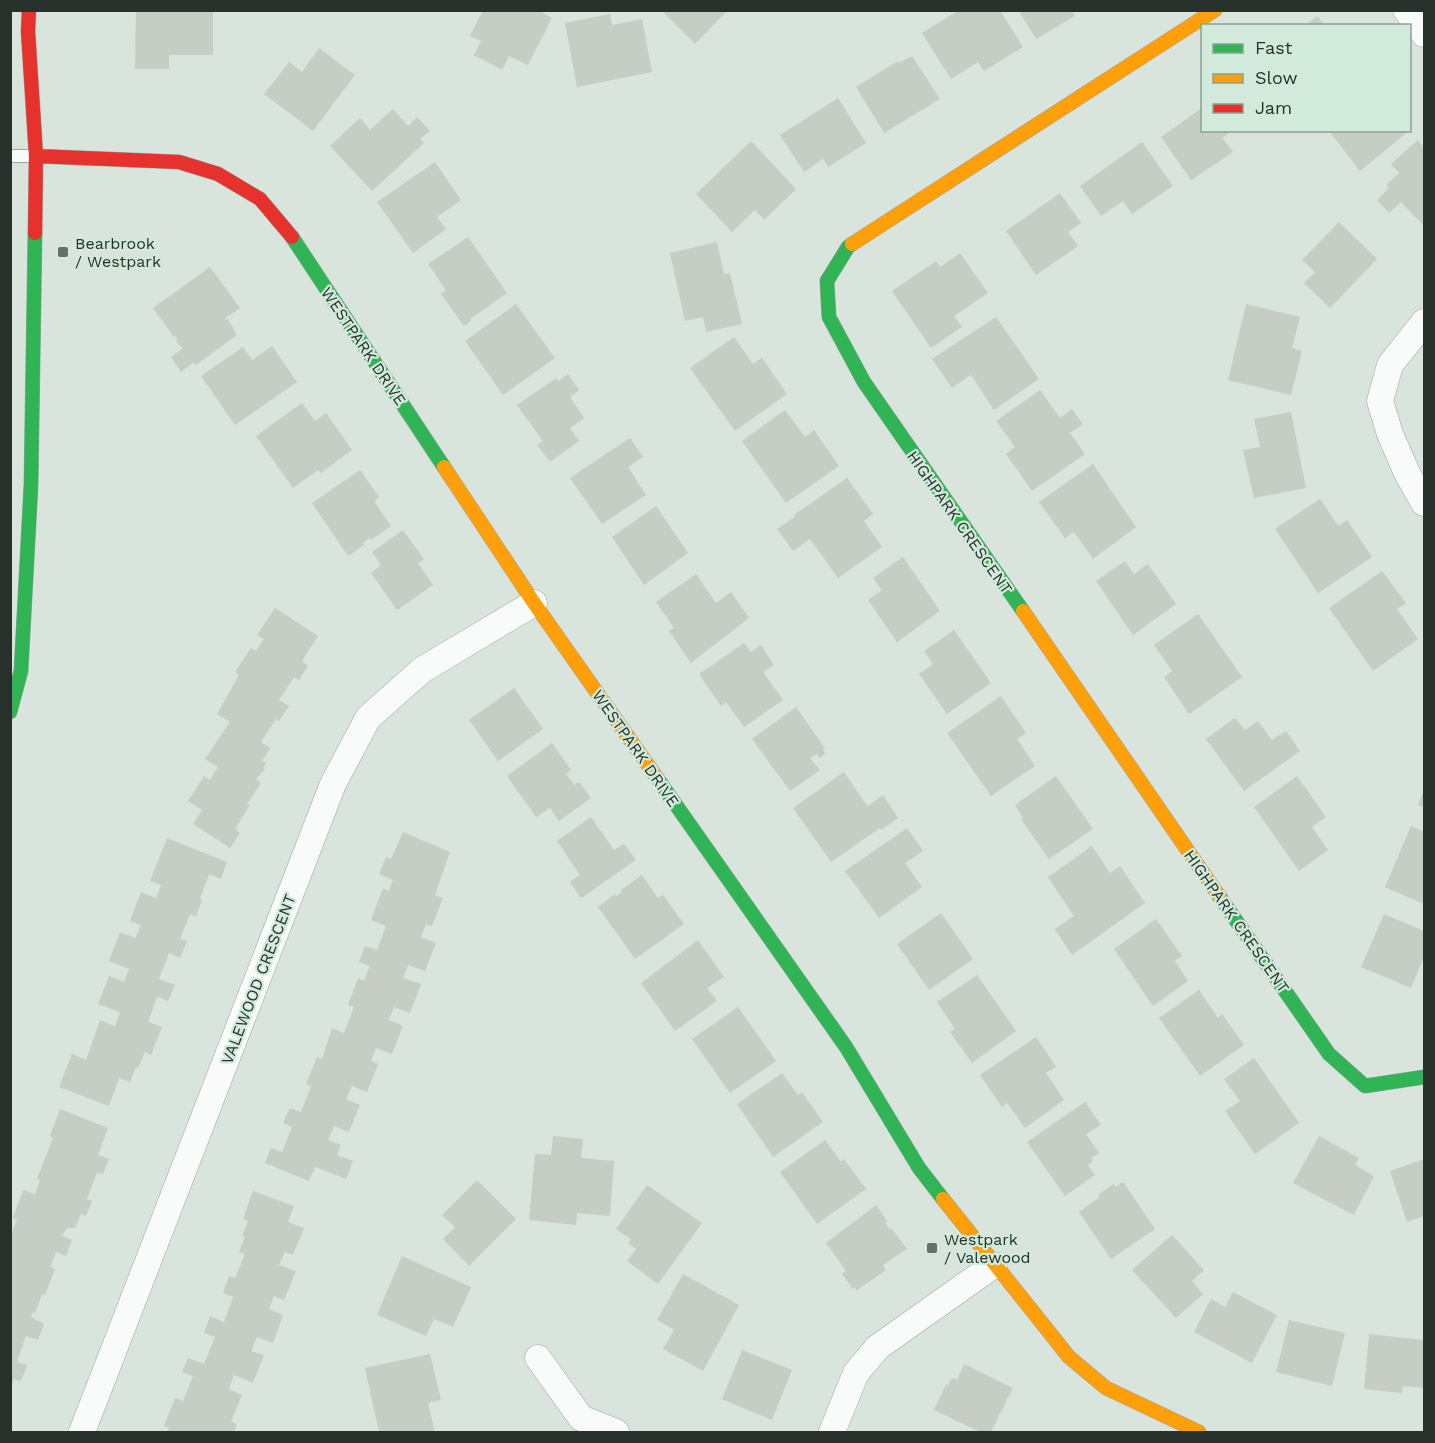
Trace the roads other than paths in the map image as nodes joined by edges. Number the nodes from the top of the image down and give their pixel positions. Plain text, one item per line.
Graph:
1 (29, 10) edge
2 (1215, 10) edge
3 (1406, 10) edge
4 (1425, 34) edge
5 (10, 156) edge
6 (36, 156) junction
7 (1425, 322) edge
8 (1425, 503) edge
9 (534, 603) junction
10 (10, 712) edge
11 (1425, 1077) edge
12 (994, 1265) junction
13 (538, 1358) dead end
14 (82, 1432) edge
15 (616, 1432) edge
16 (832, 1432) edge
17 (1199, 1432) edge

1 - 6 street
2 - 11 street, HIGHPARK CRESCENT
3 - 4 street
5 - 6 lane
6 - 9 street, WESTPARK DRIVE
6 - 10 street
7 - 8 street
9 - 12 street, WESTPARK DRIVE
9 - 14 street, VALEWOOD CRESCENT
12 - 16 street
12 - 17 street, WESTPARK DRIVE
13 - 15 street

